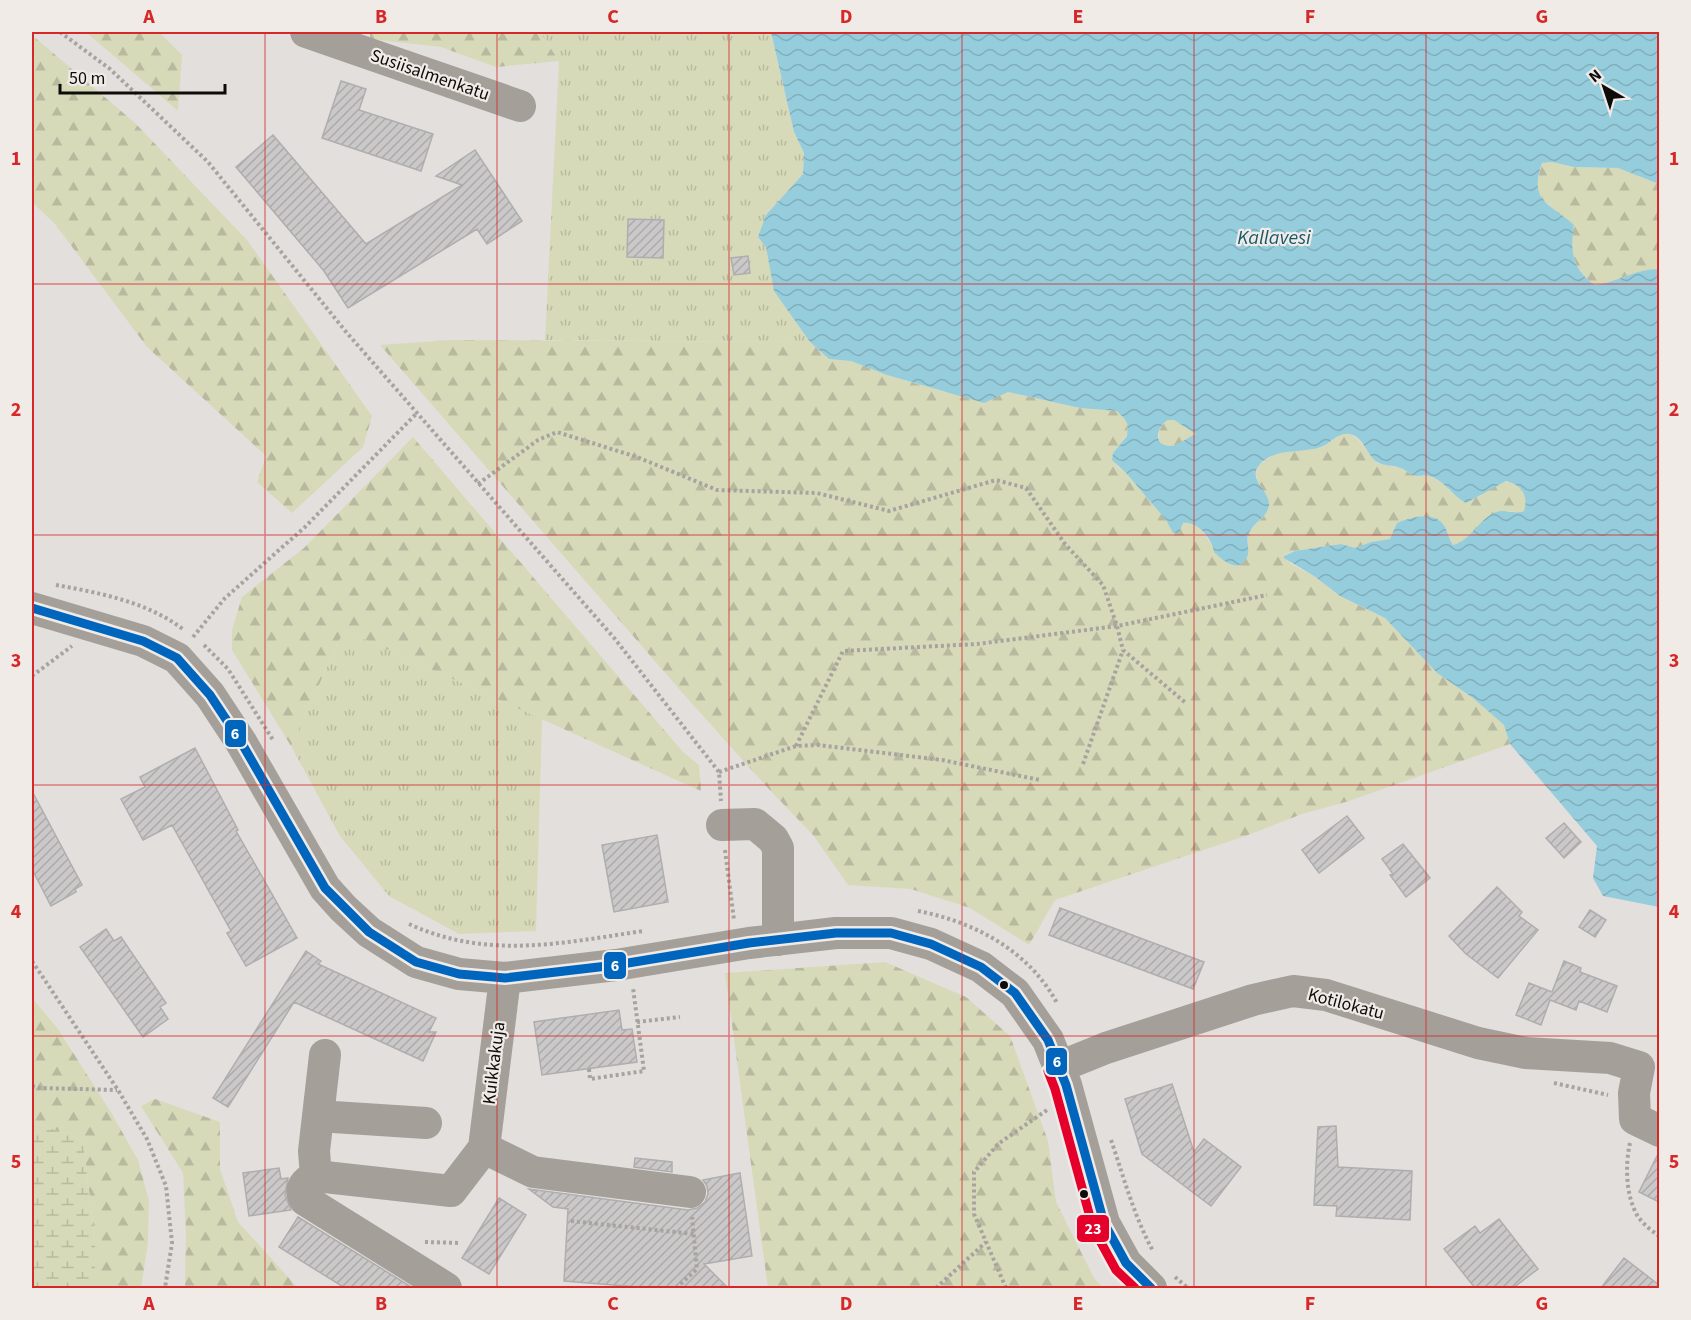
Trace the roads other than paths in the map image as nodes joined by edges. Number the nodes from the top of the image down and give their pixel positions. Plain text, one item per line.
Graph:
1 (306, 32) edge
2 (520, 106) dead end
3 (39, 596) edge
4 (722, 825) road end
5 (778, 926) junction
6 (505, 978) junction
7 (325, 1054) dead end
8 (1059, 1067) junction
9 (1642, 1103) edge
10 (318, 1116) junction
11 (426, 1124) dead end
12 (484, 1148) junction
13 (316, 1176) junction
14 (690, 1192) road end
15 (1159, 1279) edge
16 (446, 1288) edge

1 - 2 street, Susiisalmenkatu
3 - 6 street
4 - 5 street
5 - 6 street
5 - 8 street
6 - 12 street, Kuikkakuja
7 - 10 street
8 - 9 street, Kotilokatu
8 - 15 street
10 - 11 street
10 - 13 street
12 - 13 street
12 - 14 street
13 - 16 street

